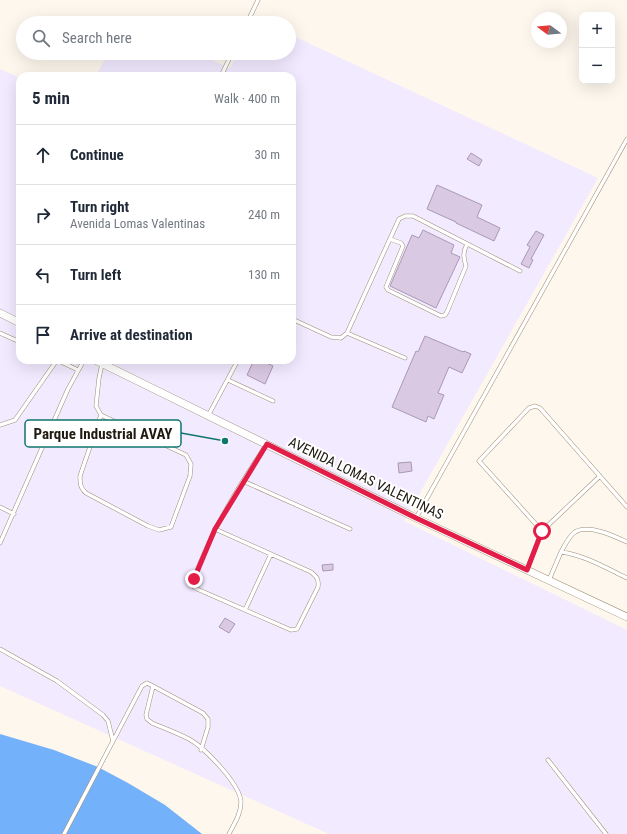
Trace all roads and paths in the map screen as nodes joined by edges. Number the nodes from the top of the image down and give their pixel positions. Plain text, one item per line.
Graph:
1 (252, 0) edge
2 (257, 1) edge
3 (250, 16) edge
4 (229, 60) edge
5 (223, 72) edge
6 (627, 139) edge
7 (390, 239) junction
8 (467, 244) junction
9 (520, 271) dead end
10 (0, 313) edge
11 (16, 321) edge
12 (296, 321) edge
13 (0, 332) edge
14 (348, 333) junction
15 (16, 340) edge
16 (405, 358) dead end
17 (54, 364) edge
18 (65, 364) edge
19 (82, 364) edge
20 (102, 364) joint
21 (236, 364) edge
22 (78, 370) junction
23 (228, 380) junction
24 (273, 401) dead end
25 (101, 416) junction
26 (208, 416) junction
27 (0, 425) edge
28 (267, 444) junction
29 (600, 476) junction
30 (243, 481) junction
31 (0, 507) edge
32 (627, 507) edge
33 (14, 514) junction
34 (416, 518) junction
35 (215, 529) junction
36 (350, 529) dead end
37 (542, 531) junction
38 (627, 542) edge
39 (0, 543) edge
40 (561, 552) junction
41 (271, 554) junction
42 (527, 570) junction
43 (627, 578) edge
44 (549, 580) junction
45 (245, 610) junction
46 (627, 617) edge
47 (0, 649) edge
48 (153, 686) junction
49 (113, 741) junction
50 (202, 750) junction
51 (548, 760) dead end
52 (64, 834) edge
53 (229, 834) edge
54 (606, 834) edge

1 - 2 lane
2 - 3 lane
4 - 5 lane
6 - 34 lane
7 - 8 lane
7 - 8 lane
7 - 14 lane
8 - 9 lane
10 - 11 street
12 - 14 lane
13 - 15 lane
14 - 16 lane
17 - 27 lane
18 - 22 lane
19 - 22 lane
20 - 25 lane
20 - 26 street, AVENIDA LOMAS VALENTINAS
21 - 23 lane
22 - 33 lane
23 - 24 lane
23 - 26 lane
25 - 25 lane
26 - 28 street, AVENIDA LOMAS VALENTINAS
28 - 30 lane
28 - 34 street, AVENIDA LOMAS VALENTINAS
29 - 32 lane
29 - 37 lane
29 - 37 lane
30 - 35 lane
30 - 36 lane
31 - 33 lane
33 - 39 lane
34 - 42 street, AVENIDA LOMAS VALENTINAS
35 - 41 lane
35 - 45 lane
37 - 42 lane
38 - 40 lane
40 - 43 lane
40 - 44 lane
41 - 45 lane
41 - 45 lane
42 - 44 street, AVENIDA LOMAS VALENTINAS
44 - 46 street, AVENIDA LOMAS VALENTINAS
47 - 49 lane
48 - 49 lane
48 - 50 lane
48 - 50 lane
49 - 52 lane
50 - 53 lane
51 - 54 lane

